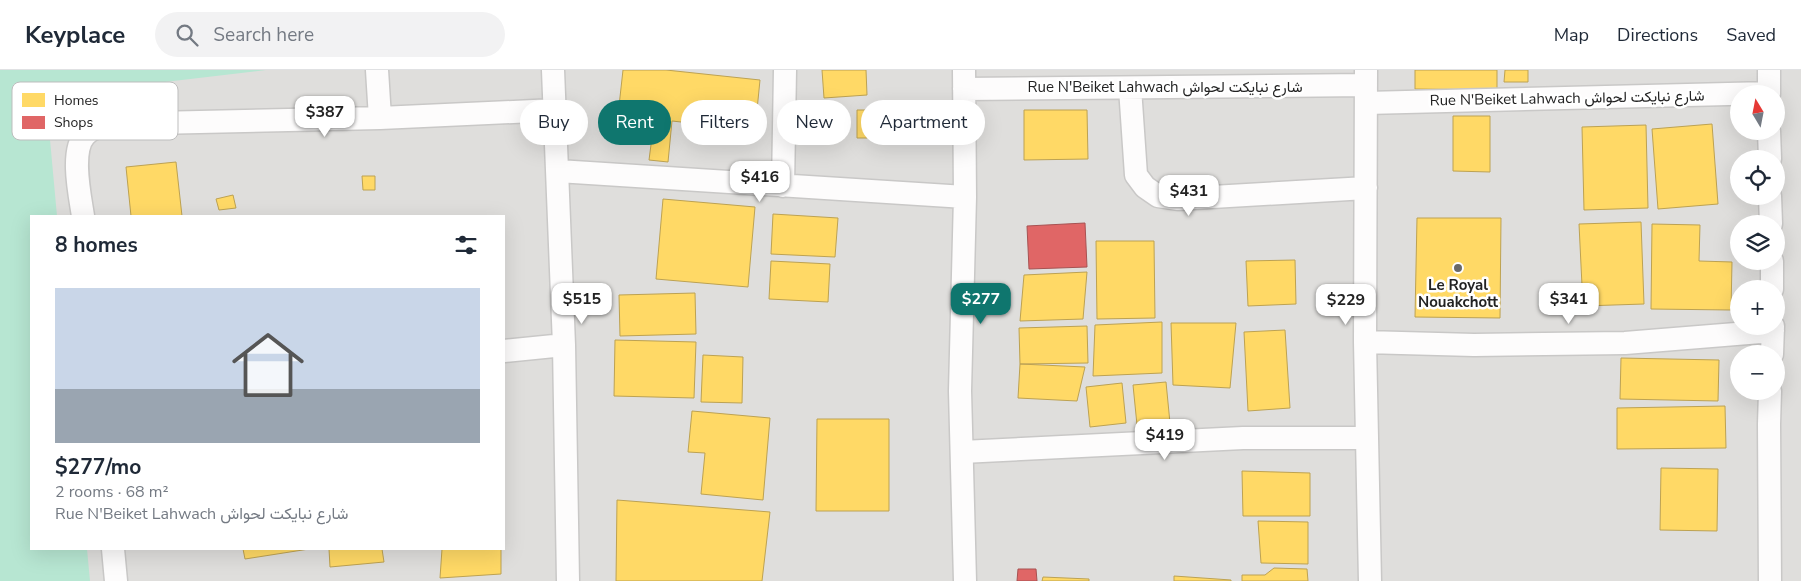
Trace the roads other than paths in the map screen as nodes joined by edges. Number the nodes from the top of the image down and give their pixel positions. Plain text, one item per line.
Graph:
1 (377, 70) edge
2 (553, 70) edge
3 (784, 70) edge
4 (1769, 70) edge
5 (964, 79) edge
6 (1769, 85) edge
7 (1366, 86) edge
8 (1130, 88) junction
9 (1730, 92) edge
10 (555, 100) edge
11 (520, 112) edge
12 (380, 118) junction
13 (178, 122) edge
14 (82, 140) edge
15 (557, 145) edge
16 (558, 171) junction
17 (783, 186) junction
18 (1366, 188) junction
19 (965, 197) junction
20 (82, 215) edge
21 (1730, 333) edge
22 (1365, 342) junction
23 (564, 345) junction
24 (505, 351) edge
25 (1770, 400) edge
26 (1366, 438) junction
27 (962, 452) junction
28 (113, 550) edge
29 (116, 581) edge
30 (568, 581) edge
31 (965, 581) edge
32 (1370, 581) edge
33 (1770, 581) edge

1 - 12 street
2 - 10 street
3 - 17 street
4 - 6 street
5 - 8 street, Rue N'Beiket Lahwach شارع نبايكت لحواش
5 - 19 street
7 - 8 street, Rue N'Beiket Lahwach شارع نبايكت لحواش
7 - 9 street, Rue N'Beiket Lahwach شارع نبايكت لحواش
7 - 18 street
8 - 18 street
11 - 12 street
12 - 13 street
14 - 20 street
15 - 16 street
16 - 17 street
16 - 23 street
17 - 19 street
18 - 22 street
19 - 27 street
21 - 22 street
22 - 26 street
23 - 24 street
23 - 30 street
25 - 33 street
26 - 27 street
26 - 32 street
27 - 31 street
28 - 29 street

